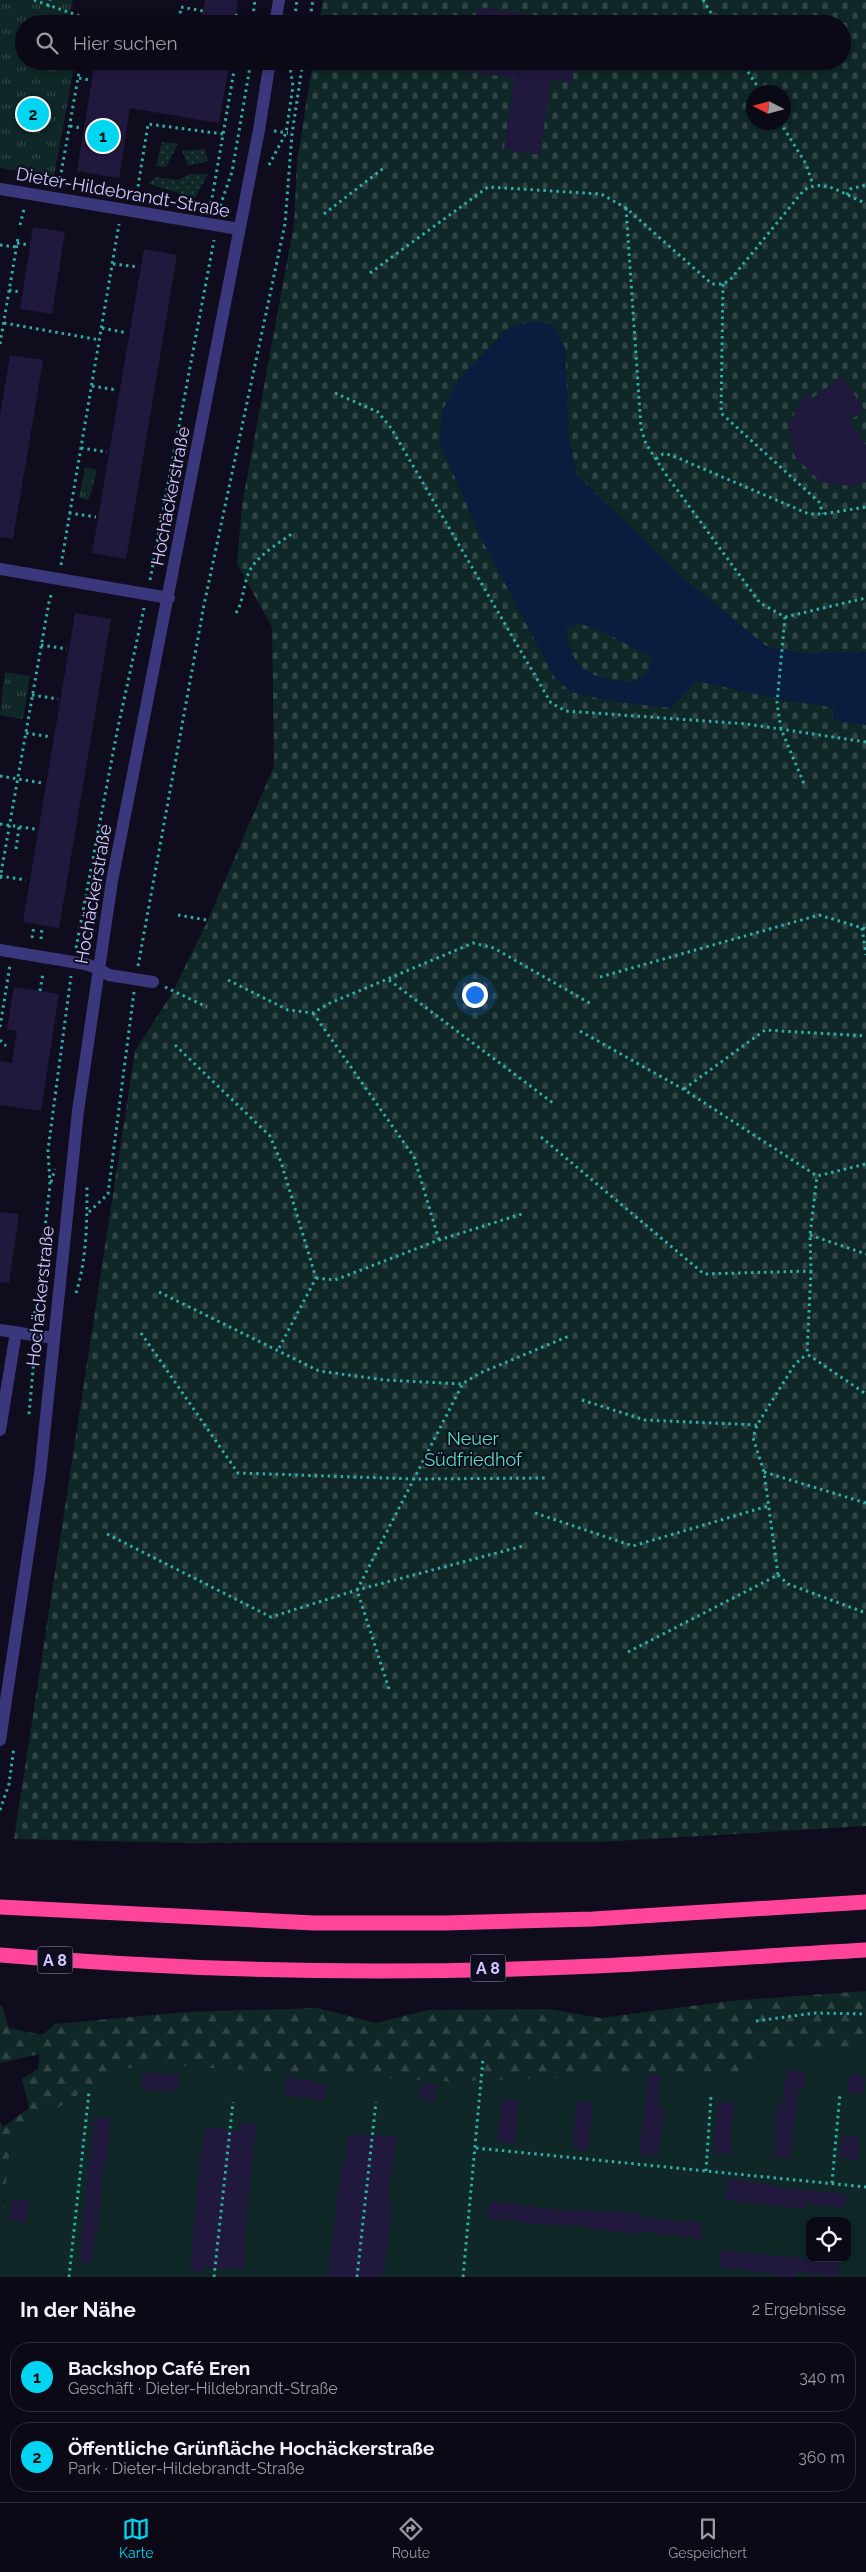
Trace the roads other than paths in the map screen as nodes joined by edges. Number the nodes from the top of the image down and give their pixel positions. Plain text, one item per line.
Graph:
1 (279, 0) edge
2 (276, 15) edge
3 (269, 70) edge
4 (0, 188) edge
5 (240, 230) junction
6 (0, 569) edge
7 (169, 598) junction
8 (6, 951) edge
9 (97, 968) junction
10 (153, 982) dead end
11 (0, 1330) edge
12 (16, 1332) junction
13 (53, 1338) junction
14 (0, 1430) edge
15 (0, 1740) edge
16 (866, 1902) edge
17 (0, 1907) edge
18 (866, 1950) edge
19 (0, 1955) edge

1 - 2 street
3 - 5 street, Hochäckerstraße
4 - 5 street, Dieter-Hildebrandt-Straße
5 - 7 street, Hochäckerstraße
6 - 7 street
7 - 9 street, Hochäckerstraße
8 - 9 street
9 - 10 street
9 - 13 street, Hochäckerstraße
11 - 12 street
12 - 13 street
12 - 14 street
13 - 15 street, Hochäckerstraße
16 - 17 highway
18 - 19 highway, A 8

